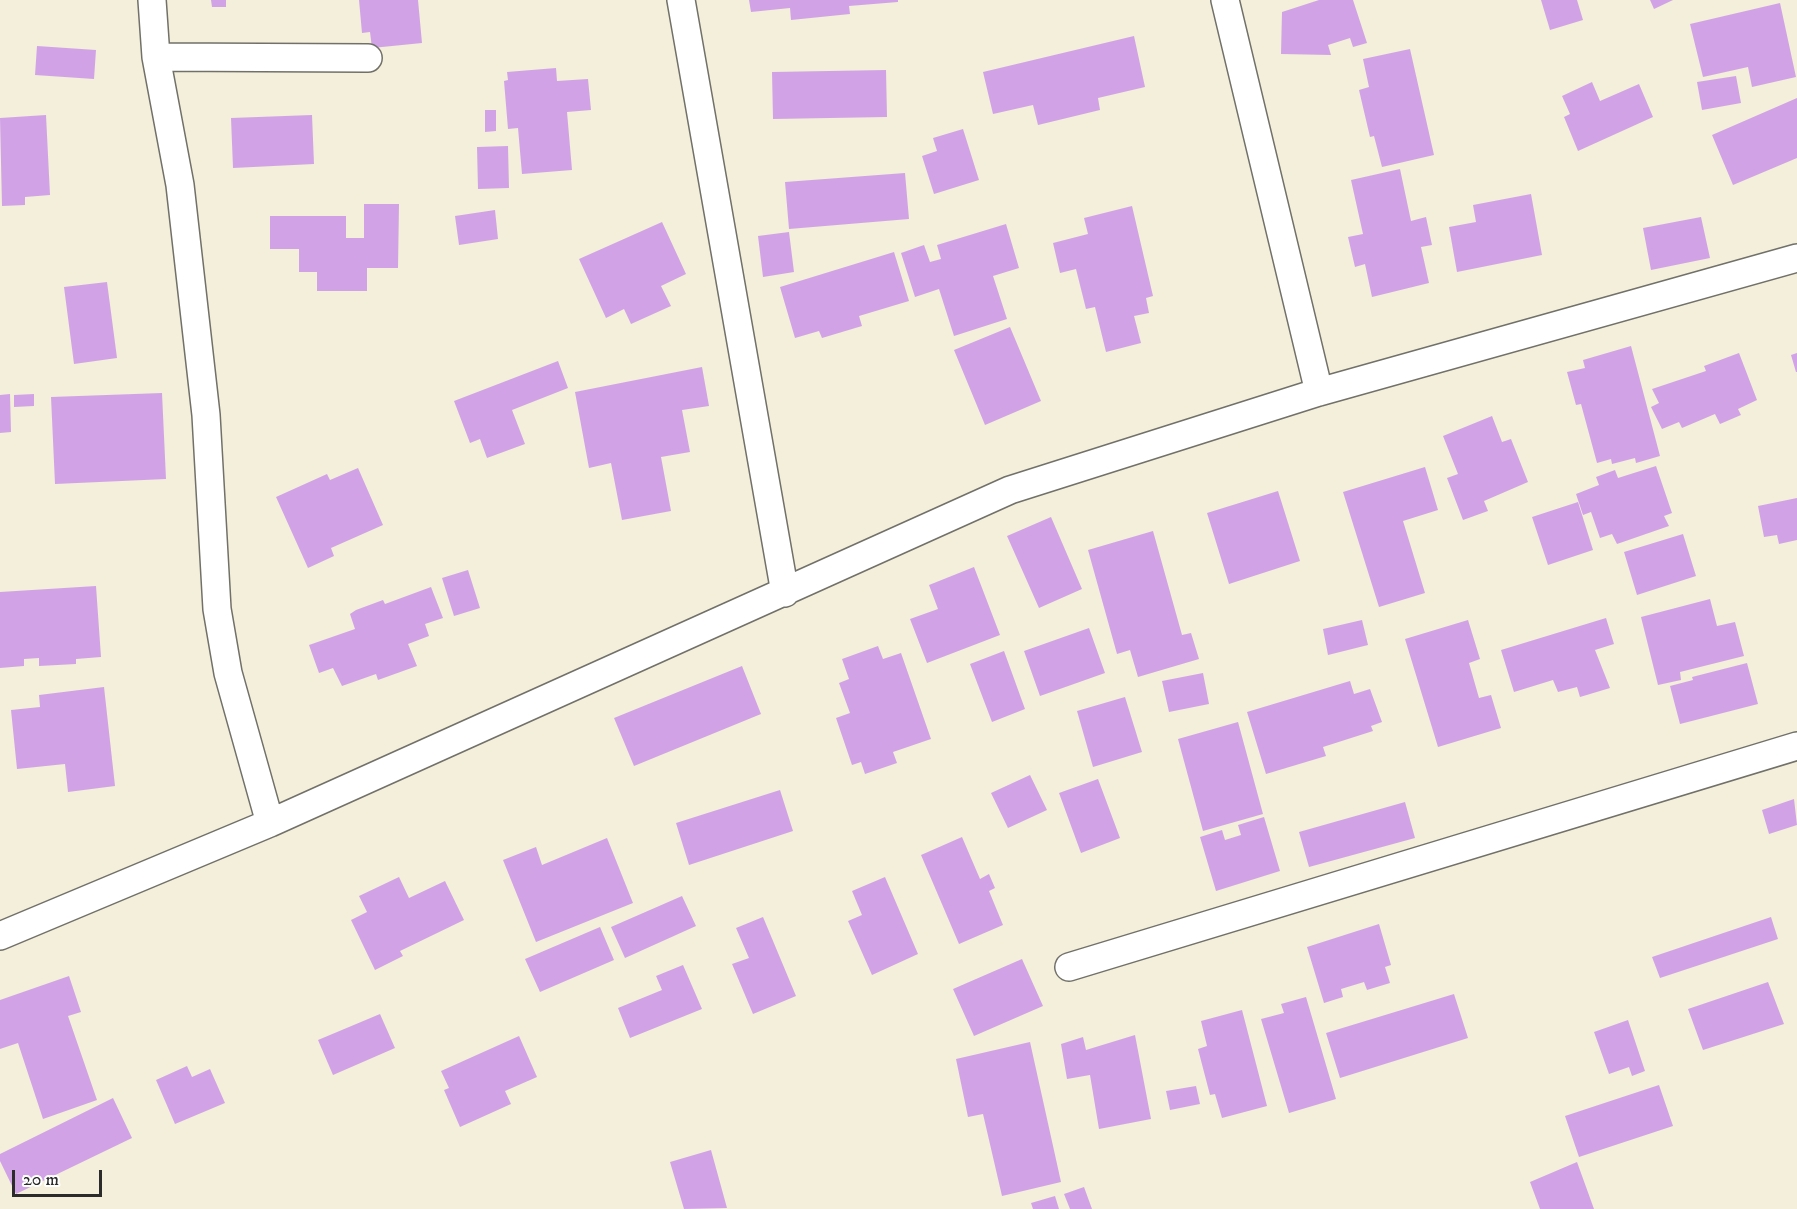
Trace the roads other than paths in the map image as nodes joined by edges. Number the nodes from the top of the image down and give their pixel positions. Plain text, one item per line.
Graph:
1 (152, 0) edge
2 (681, 0) edge
3 (1225, 0) edge
4 (156, 57) junction
5 (368, 58) dead end
6 (1797, 258) edge
7 (1319, 392) junction
8 (784, 593) junction
9 (1797, 746) edge
10 (270, 823) junction
11 (0, 936) edge
12 (1069, 967) dead end

1 - 4 street
2 - 8 street
3 - 7 street
4 - 5 street
4 - 10 street
6 - 7 street
7 - 8 street
8 - 10 street
9 - 12 street
10 - 11 street

